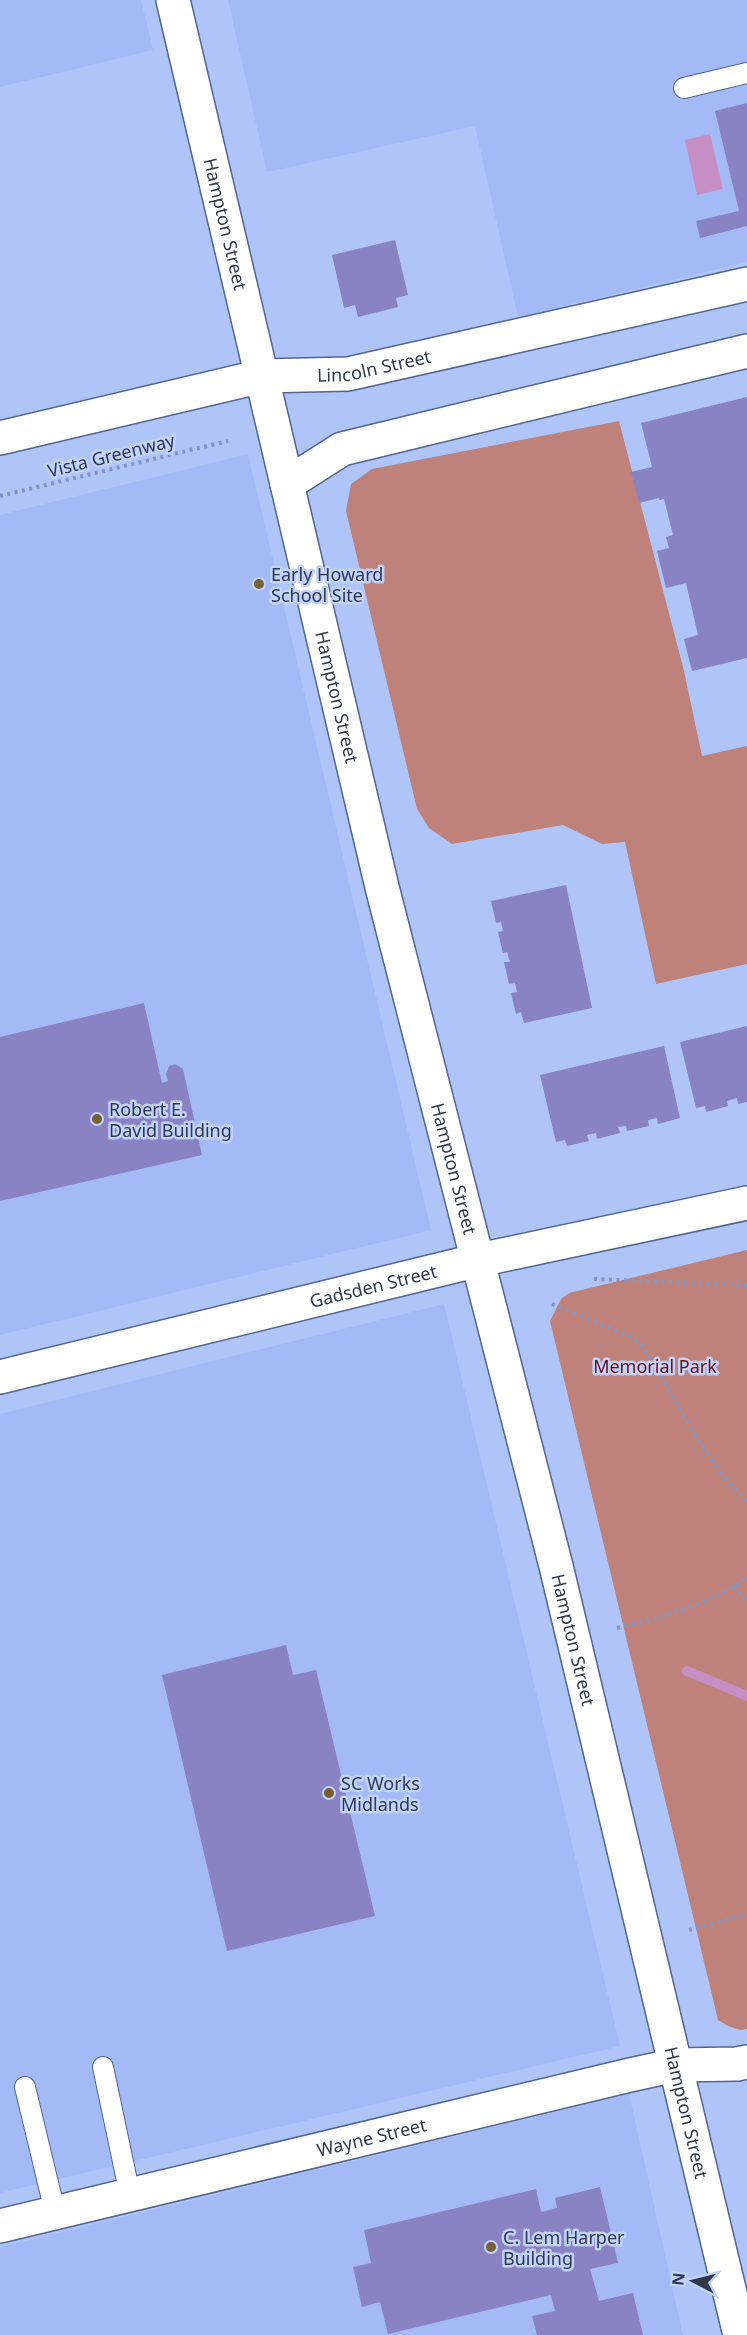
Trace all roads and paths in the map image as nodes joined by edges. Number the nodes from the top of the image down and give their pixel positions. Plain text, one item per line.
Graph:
1 (172, 0) edge
2 (747, 74) edge
3 (684, 88) dead end
4 (747, 284) edge
5 (747, 351) edge
6 (262, 376) junction
7 (0, 438) edge
8 (228, 441) dead end
9 (287, 484) junction
10 (0, 496) edge
11 (747, 1203) edge
12 (479, 1260) junction
13 (594, 1279) dead end
14 (747, 1285) edge
15 (552, 1304) dead end
16 (0, 1377) edge
17 (747, 1501) edge
18 (747, 1578) edge
19 (734, 1586) junction
20 (747, 1602) edge
21 (617, 1628) dead end
22 (747, 1914) edge
23 (690, 1930) dead end
24 (747, 2062) edge
25 (676, 2065) junction
26 (103, 2067) dead end
27 (25, 2087) dead end
28 (130, 2195) junction
29 (55, 2212) junction
30 (0, 2226) edge
31 (740, 2335) edge

1 - 6 street, Hampton Street
2 - 3 lane
4 - 6 street, Lincoln Street
5 - 9 street
6 - 7 street, Lincoln Street
6 - 9 street, Hampton Street
8 - 10 path, Vista Greenway
9 - 12 street, Hampton Street
11 - 12 street, Gadsden Street
12 - 16 street, Gadsden Street
12 - 25 street, Hampton Street
13 - 14 path
15 - 17 path
18 - 19 path
19 - 20 path
19 - 21 path
22 - 23 path
24 - 25 street, Wayne Street
25 - 28 street, Wayne Street
25 - 31 street, Hampton Street
26 - 28 lane
27 - 29 lane
28 - 29 street, Wayne Street
29 - 30 street, Wayne Street

